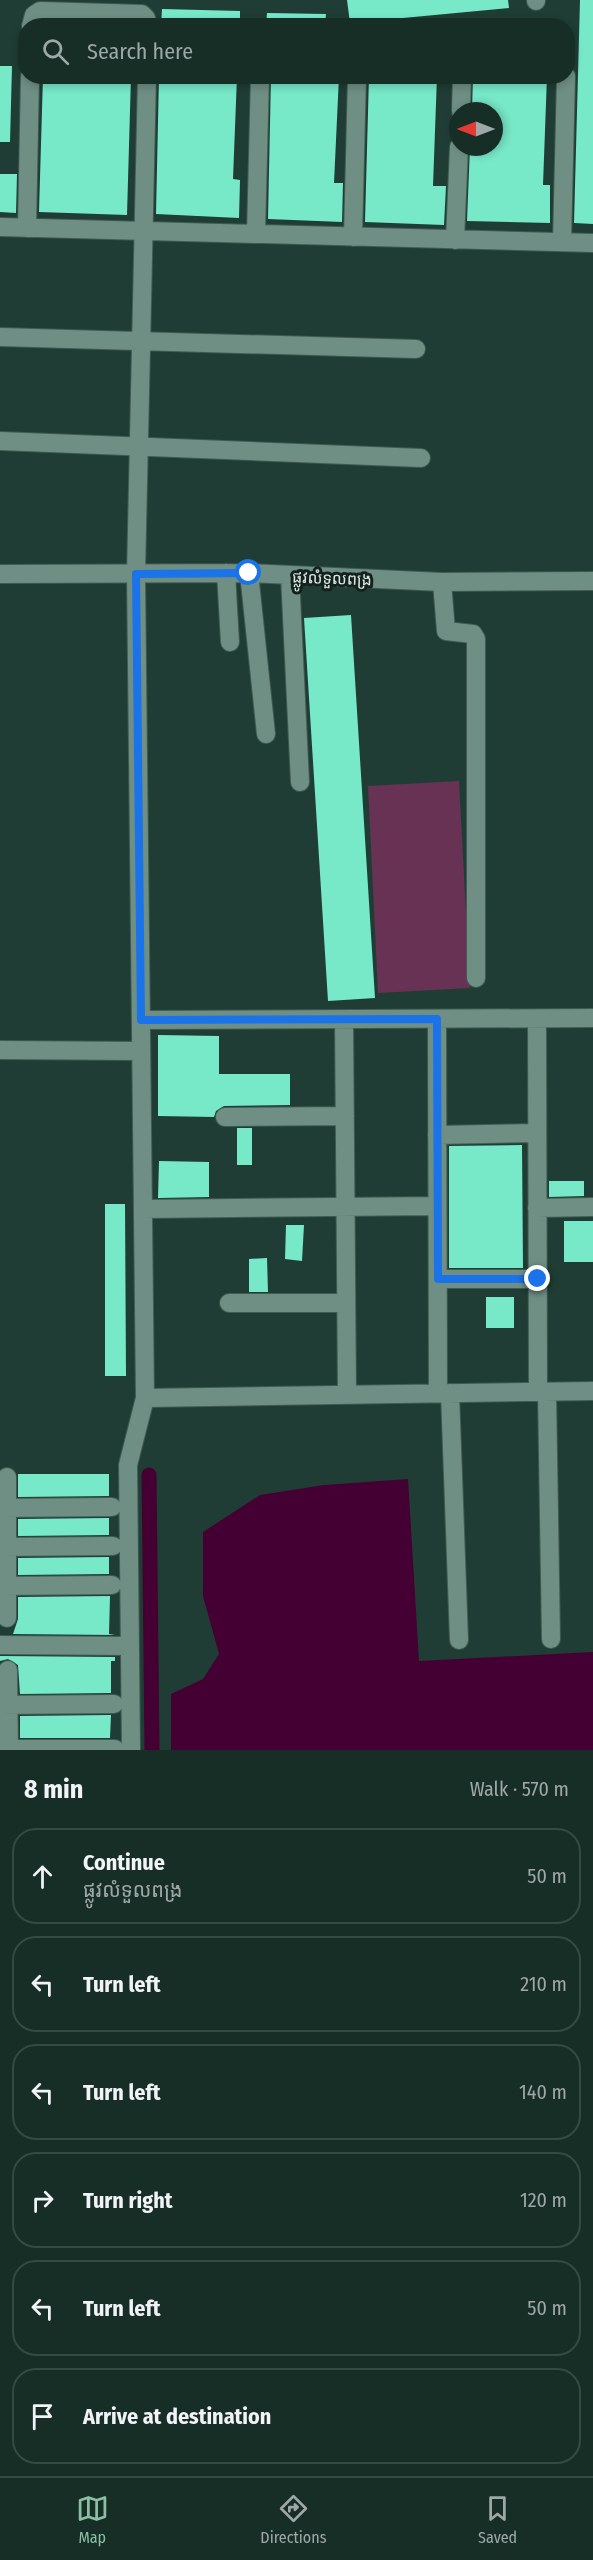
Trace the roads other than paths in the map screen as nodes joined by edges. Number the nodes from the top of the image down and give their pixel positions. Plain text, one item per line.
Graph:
1 (33, 18) edge
2 (147, 18) edge
3 (30, 84) edge
4 (147, 84) edge
5 (260, 84) edge
6 (357, 84) edge
7 (462, 84) edge
8 (566, 84) edge
9 (461, 102) edge
10 (459, 156) edge
11 (0, 227) edge
12 (27, 228) junction
13 (145, 231) junction
14 (255, 234) junction
15 (353, 237) junction
16 (455, 240) junction
17 (562, 242) junction
18 (593, 243) edge
19 (0, 337) edge
20 (142, 341) junction
21 (416, 349) dead end
22 (0, 441) edge
23 (140, 445) junction
24 (421, 458) dead end
25 (226, 573) junction
26 (249, 573) junction
27 (0, 574) edge
28 (136, 574) junction
29 (290, 576) junction
30 (593, 581) edge
31 (442, 582) junction
32 (230, 642) dead end
33 (266, 734) dead end
34 (300, 782) dead end
35 (476, 978) dead end
36 (593, 1018) edge
37 (437, 1019) junction
38 (537, 1019) junction
39 (141, 1020) junction
40 (344, 1020) junction
41 (0, 1050) edge
42 (141, 1051) junction
43 (345, 1116) junction
44 (225, 1117) dead end
45 (537, 1133) junction
46 (437, 1135) junction
47 (438, 1206) junction
48 (345, 1207) junction
49 (593, 1207) edge
50 (537, 1208) junction
51 (143, 1209) junction
52 (438, 1279) junction
53 (538, 1279) junction
54 (229, 1303) dead end
55 (346, 1303) junction
56 (593, 1391) edge
57 (543, 1392) junction
58 (444, 1393) junction
59 (346, 1395) junction
60 (145, 1398) junction
61 (7, 1477) dead end
62 (4, 1508) edge
63 (112, 1508) dead end
64 (113, 1546) dead end
65 (3, 1547) edge
66 (112, 1585) dead end
67 (3, 1586) edge
68 (7, 1618) dead end
69 (551, 1638) dead end
70 (459, 1640) dead end
71 (0, 1646) edge
72 (130, 1646) junction
73 (8, 1670) dead end
74 (114, 1704) dead end
75 (4, 1705) edge
76 (6, 1749) edge
77 (115, 1749) edge
78 (131, 1750) edge

1 - 2 street
3 - 12 street
4 - 13 street
5 - 14 street
6 - 15 street
7 - 9 street
8 - 17 street
10 - 16 street
11 - 12 street
12 - 13 street
13 - 14 street
13 - 20 street
14 - 15 street
15 - 16 street
16 - 17 street
17 - 18 street
19 - 20 street
20 - 21 street
20 - 23 street
22 - 23 street
23 - 24 street
23 - 28 street
25 - 26 street, ផ្លូវលំទួលពង្រ
25 - 28 street, ផ្លូវលំទួលពង្រ
25 - 32 street
26 - 29 street, ផ្លូវលំទួលពង្រ
26 - 33 street
27 - 28 street, ផ្លូវលំទួលពង្រ
28 - 39 street
29 - 31 street, ផ្លូវលំទួលពង្រ
29 - 34 street
30 - 31 street, ផ្លូវលំទួលពង្រ
31 - 35 street
36 - 38 street
37 - 38 street
37 - 40 street
37 - 46 street
38 - 45 street
39 - 40 street
39 - 42 street
40 - 43 street
41 - 42 street
42 - 51 street
43 - 44 street
43 - 48 street
45 - 46 street
45 - 50 street
46 - 47 street
47 - 48 street
47 - 52 street
48 - 51 street
48 - 55 street
49 - 50 street
50 - 53 street
51 - 60 street
52 - 53 street
52 - 58 street
53 - 57 street
54 - 55 street
55 - 59 street
56 - 57 street
57 - 58 street
57 - 69 street
58 - 59 street
58 - 70 street
59 - 60 street
60 - 72 street
61 - 62 street
62 - 63 street
62 - 65 street
64 - 65 street
65 - 67 street
66 - 67 street
67 - 68 street
71 - 72 street
72 - 78 street
73 - 75 street
74 - 75 street
75 - 76 street
76 - 77 street

